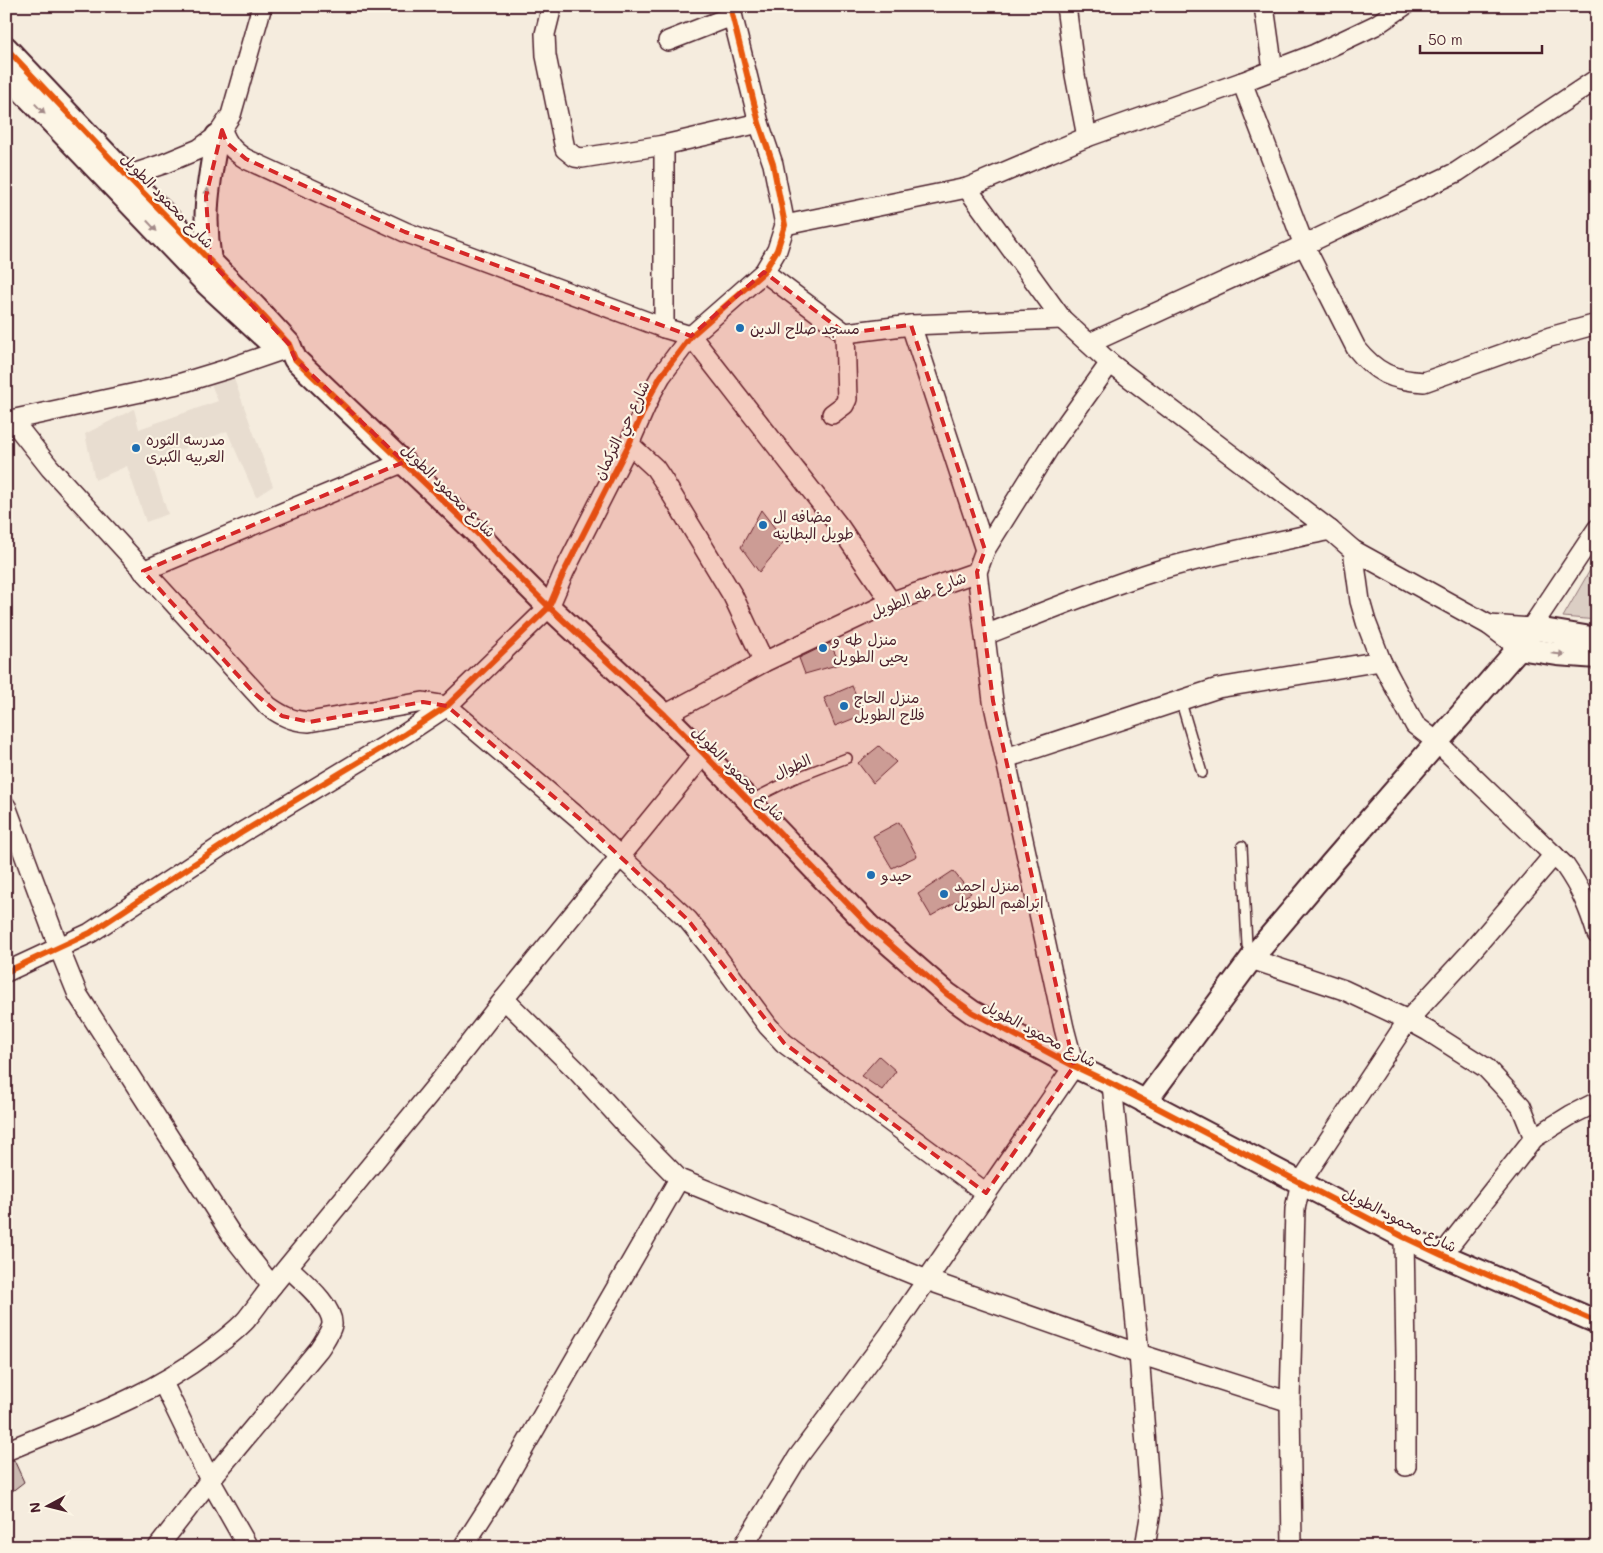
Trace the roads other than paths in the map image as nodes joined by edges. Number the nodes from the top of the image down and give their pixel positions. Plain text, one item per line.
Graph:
1 (262, 6) edge
2 (552, 6) edge
3 (1066, 6) edge
4 (1264, 6) edge
5 (1404, 6) edge
6 (731, 11) edge
7 (668, 41) dead end
8 (6, 48) edge
9 (1273, 70) junction
10 (6, 74) edge
11 (1597, 79) edge
12 (1242, 82) junction
13 (759, 123) junction
14 (220, 133) junction
15 (1087, 138) junction
16 (664, 145) junction
17 (104, 174) junction
18 (126, 176) junction
19 (967, 188) junction
20 (785, 225) junction
21 (1304, 245) junction
22 (210, 261) junction
23 (764, 272) junction
24 (1062, 319) junction
25 (1597, 324) edge
26 (911, 325) junction
27 (664, 328) junction
28 (846, 333) junction
29 (691, 336) junction
30 (1090, 343) junction
31 (288, 351) junction
32 (1110, 363) junction
33 (832, 414) dead end
34 (9, 421) edge
35 (629, 444) junction
36 (404, 462) junction
37 (1597, 529) edge
38 (1330, 530) junction
39 (986, 550) junction
40 (1353, 550) junction
41 (143, 571) junction
42 (977, 572) junction
43 (891, 602) junction
44 (549, 607) junction
45 (1489, 625) junction
46 (1532, 628) junction
47 (986, 635) junction
48 (1597, 639) edge
49 (1519, 648) junction
50 (1597, 657) edge
51 (1381, 661) junction
52 (764, 662) junction
53 (1180, 699) junction
54 (447, 706) junction
55 (665, 715) junction
56 (1437, 742) junction
57 (704, 754) junction
58 (847, 758) dead end
59 (1006, 758) junction
60 (1202, 773) dead end
61 (749, 802) junction
62 (6, 806) edge
63 (1242, 846) dead end
64 (1554, 855) junction
65 (620, 857) junction
66 (1597, 934) edge
67 (59, 948) junction
68 (1252, 958) junction
69 (6, 972) edge
70 (504, 999) junction
71 (1408, 1020) junction
72 (1074, 1066) junction
73 (1112, 1084) junction
74 (1145, 1102) junction
75 (1597, 1102) edge
76 (1534, 1138) junction
77 (679, 1179) junction
78 (1301, 1182) junction
79 (986, 1194) junction
80 (1404, 1237) junction
81 (1442, 1255) junction
82 (288, 1267) junction
83 (927, 1280) junction
84 (272, 1286) junction
85 (1597, 1322) edge
86 (1139, 1354) junction
87 (163, 1383) junction
88 (1290, 1402) junction
89 (6, 1451) edge
90 (1406, 1466) dead end
91 (210, 1480) junction
92 (158, 1547) edge
93 (248, 1547) edge
94 (463, 1547) edge
95 (742, 1547) edge
96 (1146, 1547) edge
97 (1292, 1547) edge

1 - 14 street
2 - 16 street
3 - 15 street
4 - 9 street
5 - 9 street
6 - 7 street
6 - 13 street, شارع حي التركمان
8 - 18 street, شارع محمود الطويل
9 - 12 street
10 -> 17 street
11 - 21 street
12 - 15 street
12 - 21 street
13 - 16 street
13 - 20 street, شارع حي التركمان
14 - 18 street
22 -> 14 street
14 - 27 street
15 - 19 street
16 - 27 street
17 - 18 street
17 -> 31 street
18 - 22 street, شارع محمود الطويل
19 - 20 street
19 - 24 street
20 - 23 street, شارع حي التركمان
21 - 25 street
21 - 30 street
22 - 31 street, شارع محمود الطويل
23 - 28 street
23 - 29 street, شارع حي التركمان
24 - 26 street
24 - 30 street
26 - 28 street
26 - 39 street
27 - 29 street
28 - 33 street
29 - 35 street, شارع حي التركمان
29 - 43 street
30 - 32 street
31 - 34 street
31 - 36 street, شارع محمود الطويل
32 - 38 street
32 - 39 street, شارع طه الطويل
34 - 41 street
35 - 44 street, شارع حي التركمان
35 - 52 street
36 - 41 street
36 - 44 street, شارع محمود الطويل
37 - 46 street
38 - 40 street
38 - 47 street
39 - 42 street, شارع طه الطويل
40 - 45 street
40 - 51 street
41 - 54 street
42 - 43 street, شارع طه الطويل
42 - 47 street
43 - 52 street, شارع طه الطويل
44 - 54 street
44 - 55 street, شارع محمود الطويل
45 - 46 street
45 - 49 street
46 - 48 street
46 - 49 street
47 - 59 street
49 -> 50 street
49 - 56 street
51 - 53 street
51 - 56 street
52 - 55 street, شارع طه الطويل
53 - 59 street
53 - 60 lane
54 - 65 street
54 - 67 street
55 - 57 street, شارع محمود الطويل
56 - 64 street
56 - 68 street
57 - 61 street, شارع محمود الطويل
57 - 65 street
58 - 61 lane, الطوال
59 - 72 street
61 - 72 street, شارع محمود الطويل
62 - 67 street
63 - 68 lane
64 - 66 street
64 - 71 street
65 - 70 street
65 - 79 street
67 - 69 street
67 - 84 street
68 - 71 street
68 - 74 street
70 - 77 street
70 - 82 street
71 - 76 street
71 - 78 street
72 - 73 street, شارع محمود الطويل
72 - 79 street
73 - 74 street, شارع محمود الطويل
73 - 86 street
74 - 78 street, شارع محمود الطويل
75 - 76 street
76 - 81 street
77 - 83 street
77 - 94 street
78 - 80 street, شارع محمود الطويل
78 - 88 street
79 - 83 street
80 - 81 street, شارع محمود الطويل
80 - 90 street
81 - 85 street, شارع محمود الطويل
82 - 84 street
82 - 91 street
83 - 86 street
83 - 95 street
84 - 87 street
86 - 88 street
86 - 96 street
87 - 89 street
87 - 91 street
88 - 97 street
91 - 92 street
91 - 93 street

